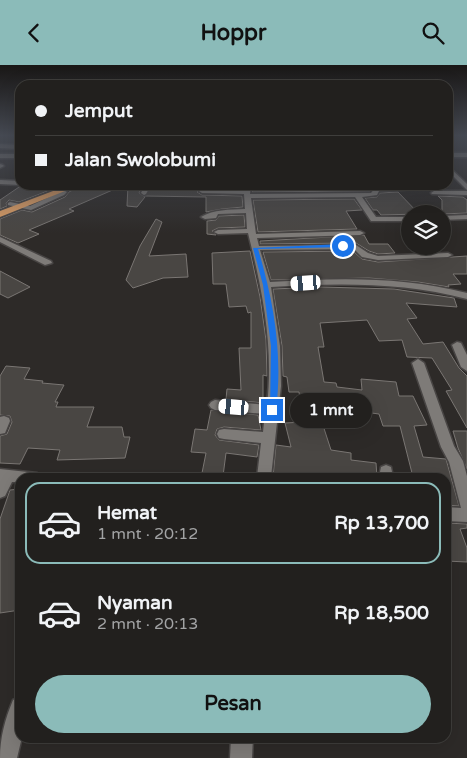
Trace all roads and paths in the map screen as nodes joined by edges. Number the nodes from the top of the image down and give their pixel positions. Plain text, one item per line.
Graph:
1 (453, 174) edge
2 (459, 181) junction
3 (0, 182) edge
4 (15, 183) edge
5 (453, 183) edge
6 (467, 188) edge
7 (52, 190) edge
8 (146, 190) edge
9 (375, 190) edge
10 (202, 191) dead end
11 (248, 191) edge
12 (144, 193) dead end
13 (434, 193) dead end
14 (467, 193) edge
15 (357, 195) junction
16 (14, 205) junction
17 (0, 207) edge
18 (249, 211) junction
19 (0, 213) edge
20 (205, 217) dead end
21 (467, 217) edge
22 (451, 218) edge
23 (401, 219) edge
24 (218, 232) dead end
25 (360, 233) dead end
26 (0, 239) edge
27 (253, 239) junction
28 (221, 240) dead end
29 (448, 255) dead end
30 (48, 263) dead end
31 (266, 285) junction
32 (467, 296) edge
33 (457, 345) dead end
34 (418, 363) dead end
35 (467, 367) edge
36 (216, 405) dead end
37 (272, 410) junction
38 (224, 434) dead end
39 (269, 438) junction
40 (265, 473) edge
41 (4, 475) edge
42 (0, 491) edge
43 (467, 504) edge
44 (451, 514) edge
45 (467, 515) edge
46 (15, 725) edge
47 (242, 743) edge
48 (6, 758) edge
49 (241, 758) edge

1 - 2 street
2 - 5 street
2 - 6 street
3 - 4 street
7 - 16 highway
8 - 12 street
9 - 15 street
10 - 11 street
11 - 15 street
11 - 18 street
13 - 14 street
15 - 23 street
16 - 17 highway
16 - 19 highway
18 - 20 street
18 - 27 street
21 - 22 street
24 - 27 street
25 - 27 street
26 - 30 street
27 - 28 street
27 - 29 street
27 - 31 street
31 - 32 street
31 - 37 street
33 - 35 street
34 - 43 street
36 - 37 street
37 - 39 street
38 - 39 street
39 - 40 street
41 - 42 street
44 - 45 street
46 - 48 street
47 - 49 street

